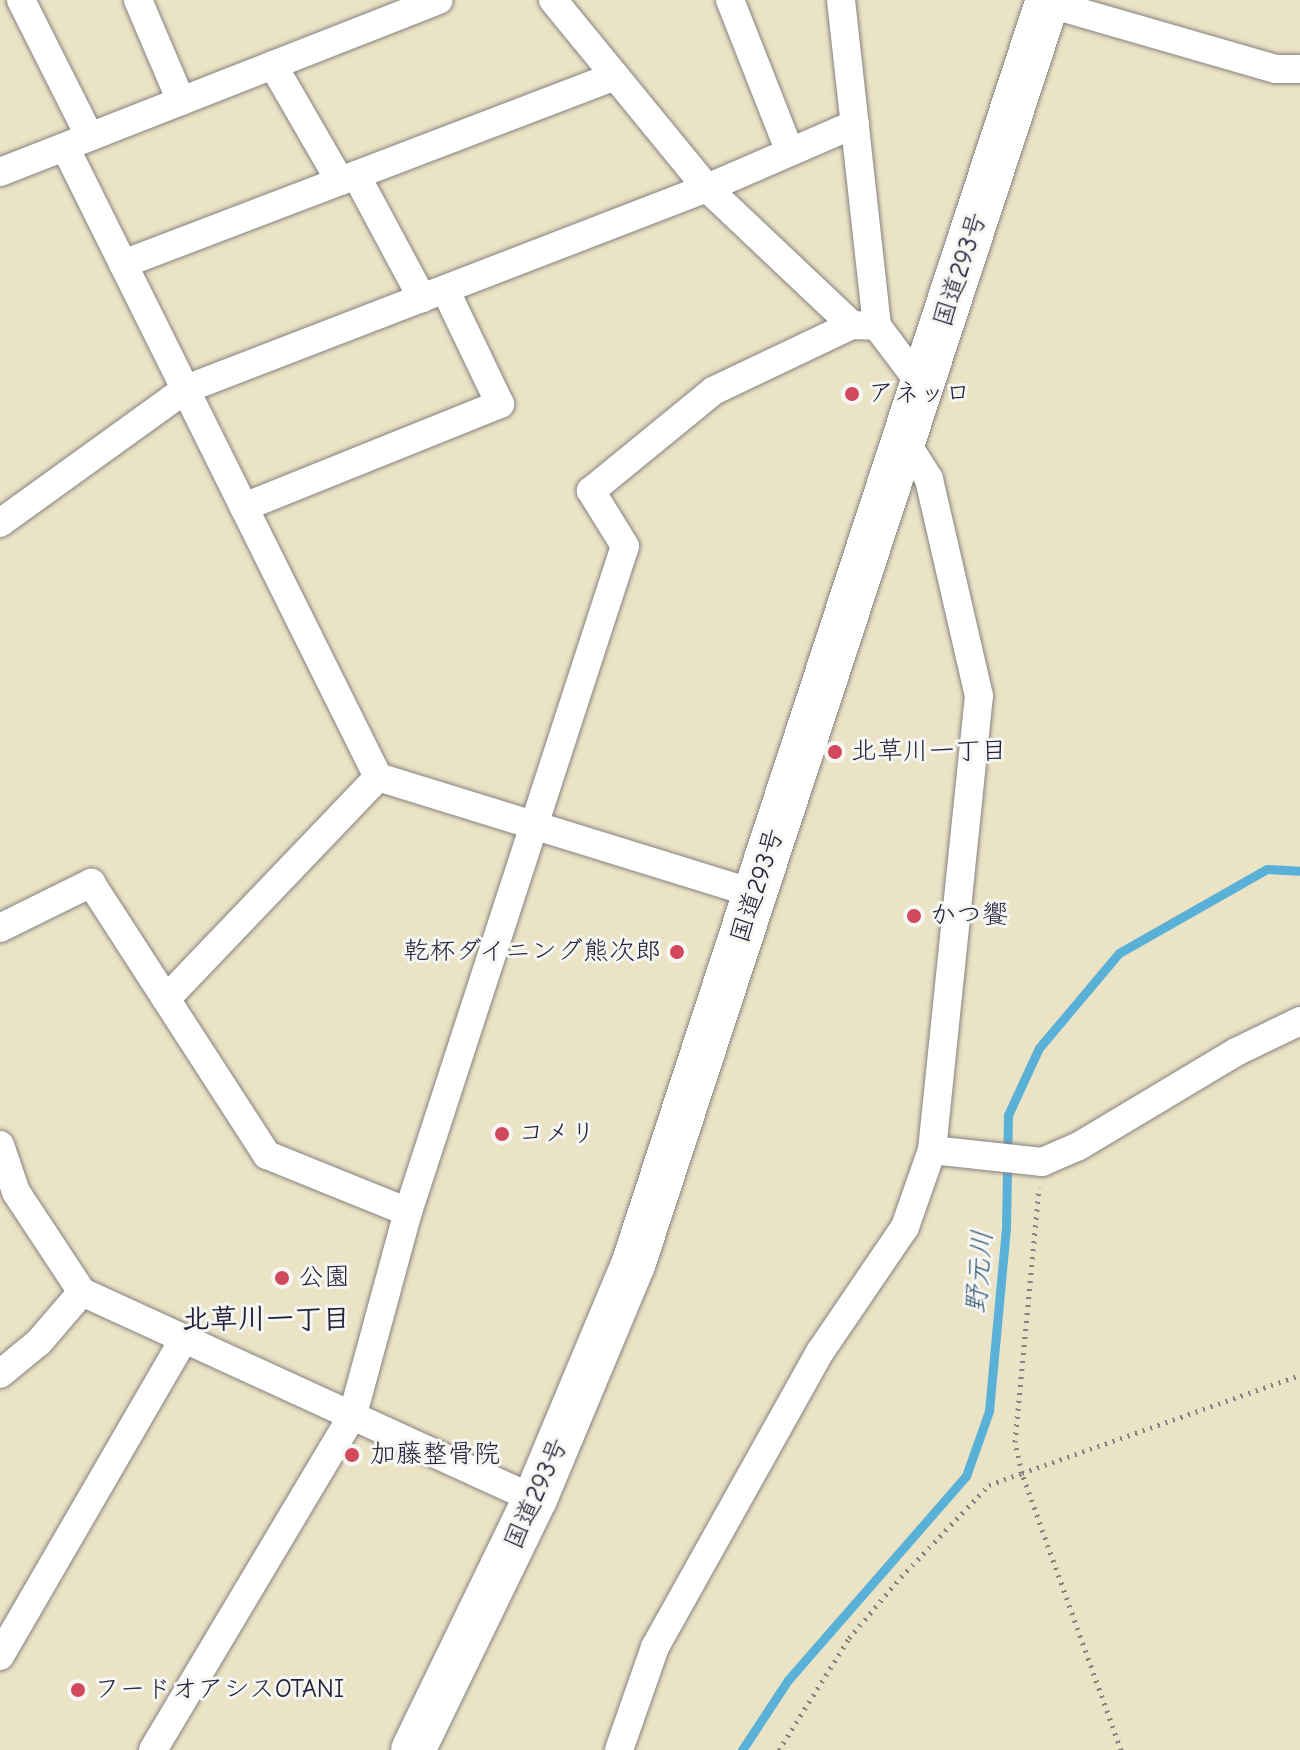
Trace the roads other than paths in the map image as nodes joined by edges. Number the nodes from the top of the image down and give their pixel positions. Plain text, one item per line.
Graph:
1 (21, 0) edge
2 (138, 0) edge
3 (439, 0) edge
4 (553, 0) edge
5 (730, 0) edge
6 (841, 0) edge
7 (1047, 1) edge
8 (273, 65) junction
9 (1300, 69) edge
10 (615, 76) junction
11 (181, 101) junction
12 (855, 124) junction
13 (77, 142) junction
14 (790, 152) junction
15 (0, 172) edge
16 (348, 178) junction
17 (707, 188) junction
18 (123, 264) junction
19 (434, 294) junction
20 (865, 325) junction
21 (923, 387) junction
22 (186, 389) junction
23 (905, 441) junction
24 (244, 507) junction
25 (0, 523) edge
26 (378, 777) junction
27 (533, 829) junction
28 (755, 894) junction
29 (0, 928) edge
30 (166, 999) junction
31 (1300, 1021) edge
32 (0, 1145) edge
33 (932, 1150) junction
34 (408, 1212) junction
35 (82, 1292) junction
36 (184, 1339) junction
37 (0, 1374) edge
38 (353, 1414) junction
39 (535, 1499) junction
40 (0, 1656) edge
41 (153, 1750) edge
42 (413, 1750) edge
43 (619, 1750) edge

1 - 13 street
2 - 11 street
3 - 8 street
4 - 10 street
5 - 14 street
6 - 12 street
7 - 9 street
7 - 21 highway, 国道293号
8 - 11 street
8 - 16 street
10 - 16 street
10 - 17 street
11 - 13 street
12 - 14 street
12 - 20 street
13 - 15 street
13 - 18 street
14 - 17 street
16 - 18 street
16 - 19 street
17 - 19 street
17 - 20 street
18 - 22 street
19 - 22 street
19 - 24 street
20 - 21 street
20 - 27 street
21 - 23 highway, 国道293号
22 - 24 street
22 - 25 street
23 - 28 highway, 国道293号
23 - 33 street
24 - 26 street
26 - 27 street
26 - 30 street
27 - 28 street
27 - 34 street
28 - 39 highway, 国道293号
29 - 30 street
30 - 34 street
31 - 33 street
32 - 35 street
33 - 43 street
34 - 38 street
35 - 36 street
35 - 37 street
36 - 38 street
36 - 40 street
38 - 39 street
38 - 41 street
39 - 42 highway, 国道293号

